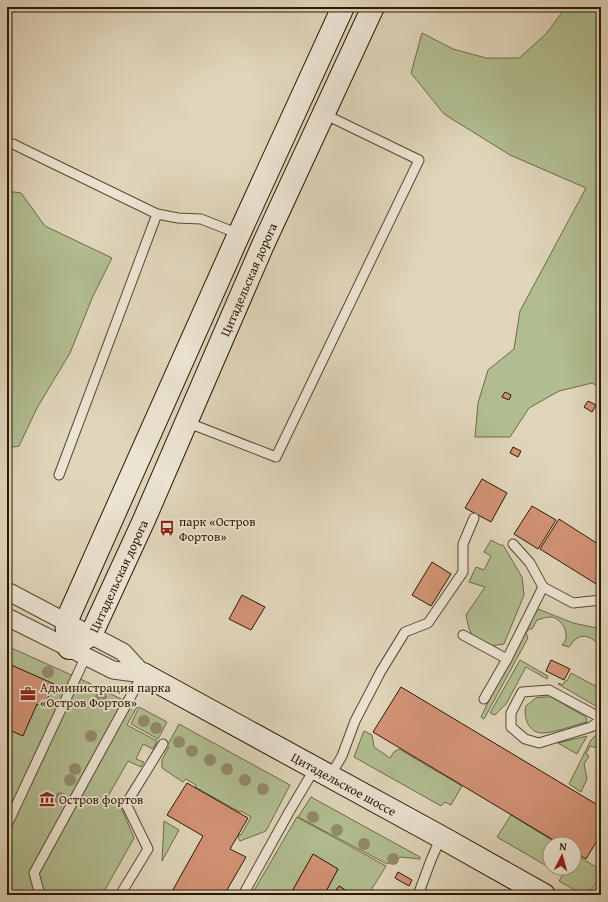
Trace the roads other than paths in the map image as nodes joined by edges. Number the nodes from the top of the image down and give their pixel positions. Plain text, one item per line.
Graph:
1 (343, 7) edge
2 (373, 7) edge
3 (324, 114) junction
4 (13, 144) dead end
5 (157, 214) junction
6 (239, 234) junction
7 (186, 422) junction
8 (60, 475) dead end
9 (474, 518) dead end
10 (513, 544) dead end
11 (543, 587) junction
12 (7, 591) edge
13 (601, 600) edge
14 (8, 619) edge
15 (66, 622) junction
16 (91, 635) junction
17 (463, 635) dead end
18 (77, 652) junction
19 (507, 659) junction
20 (143, 674) junction
21 (484, 699) dead end
22 (601, 719) edge
23 (162, 744) dead end
24 (322, 772) junction
25 (7, 825) edge
26 (441, 837) junction
27 (601, 889) edge
28 (40, 895) edge
29 (120, 895) edge
30 (243, 895) edge
31 (418, 895) edge
32 (544, 895) edge
33 (598, 895) edge

1 - 6 street, Цитадельская дорога
2 - 3 street, Цитадельская дорога
3 - 7 street, Цитадельская дорога
3 - 7 lane
4 - 5 lane
5 - 6 lane
5 - 8 lane
6 - 15 street, Цитадельская дорога
7 - 16 street, Цитадельская дорога
9 - 24 lane
10 - 11 lane
11 - 13 lane
11 - 19 lane
12 - 15 street, Цитадельское шоссе
14 - 18 street, Цитадельское шоссе
15 - 16 street, Цитадельское шоссе
15 - 18 street, Цитадельская дорога
16 - 18 street, Цитадельская дорога
16 - 20 street, Цитадельское шоссе
17 - 19 lane
18 - 20 street, Цитадельское шоссе
18 - 25 lane
19 - 21 lane
20 - 24 street, Цитадельское шоссе
20 - 28 lane
22 - 22 lane
23 - 29 lane
24 - 26 street, Цитадельское шоссе
24 - 30 lane
26 - 31 lane
26 - 32 street, Цитадельское шоссе
27 - 33 lane

